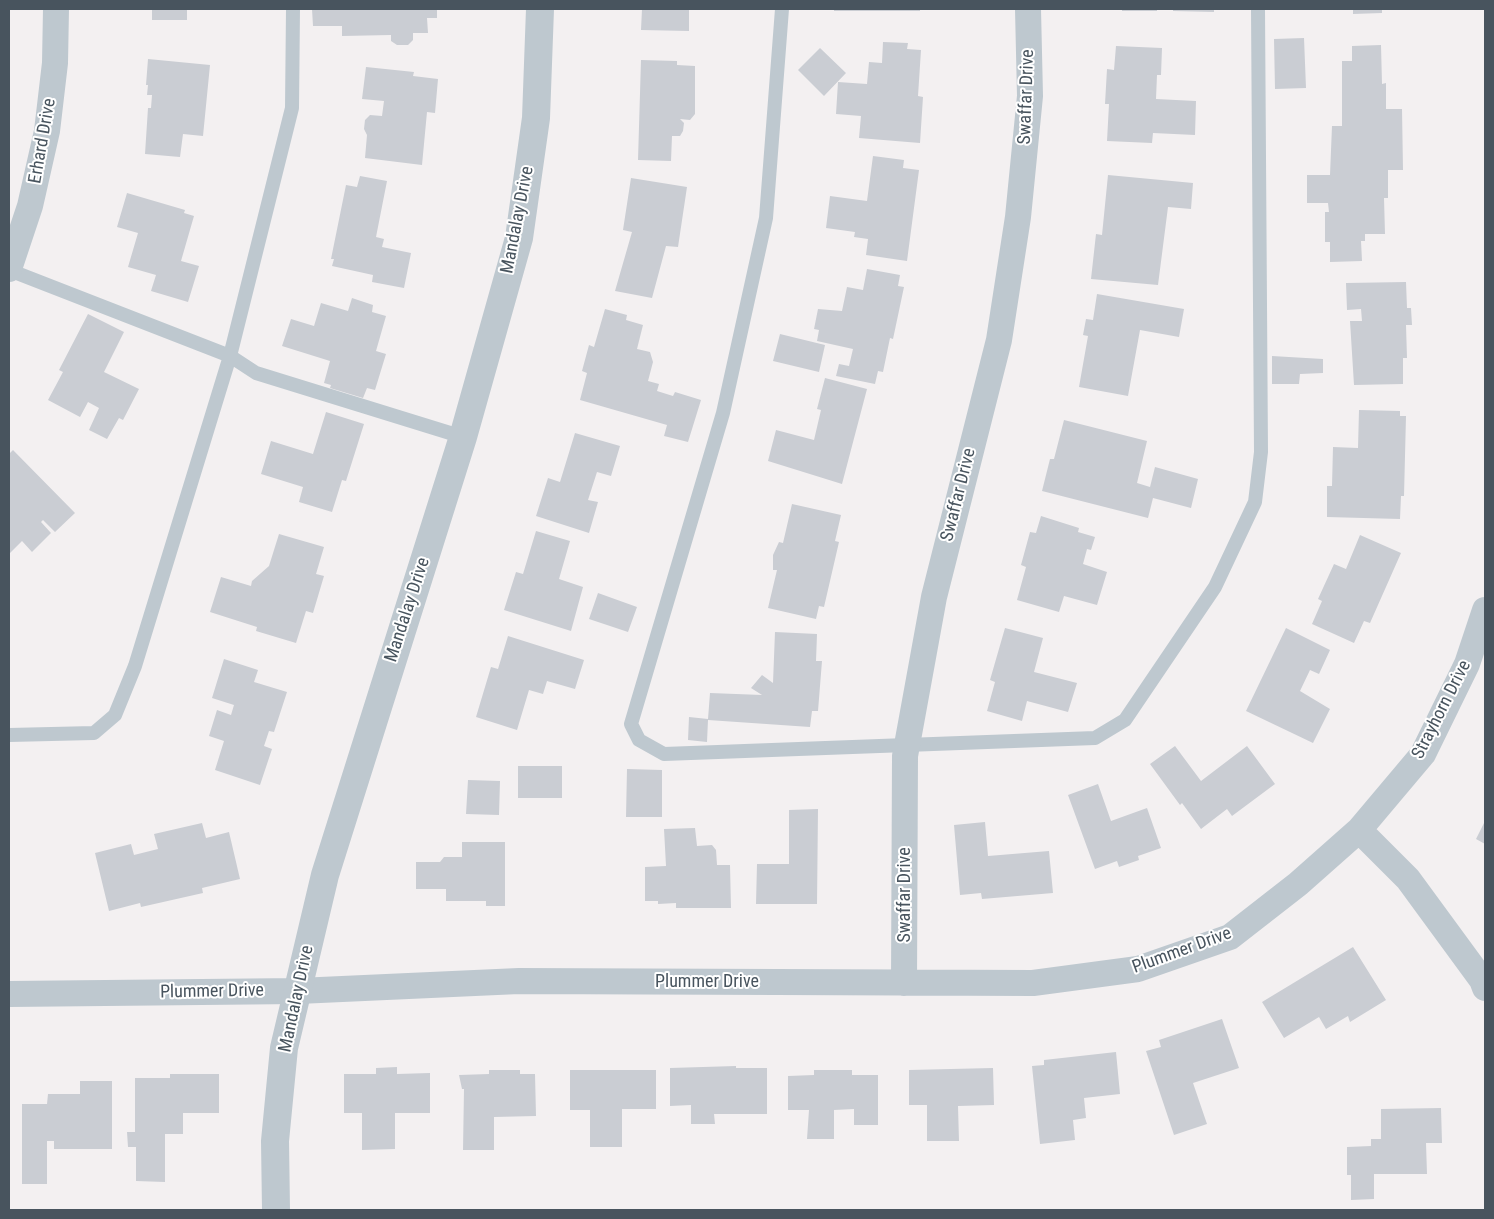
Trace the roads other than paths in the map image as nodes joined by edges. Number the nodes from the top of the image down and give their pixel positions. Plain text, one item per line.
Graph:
1 (56, 9) edge
2 (293, 9) edge
3 (540, 9) edge
4 (782, 9) edge
5 (1028, 9) edge
6 (1258, 9) edge
7 (9, 270) edge
8 (230, 356) junction
9 (463, 437) junction
10 (1485, 610) edge
11 (9, 735) edge
12 (907, 745) junction
13 (1359, 830) junction
14 (904, 983) junction
15 (1485, 988) edge
16 (298, 991) junction
17 (9, 994) edge
18 (276, 1210) edge

1 - 7 street, Erhard Drive
2 - 8 lane
3 - 9 street, Mandalay Drive
4 - 12 lane
5 - 12 street, Swaffar Drive
6 - 12 lane
7 - 8 lane
8 - 9 lane
8 - 11 lane
9 - 16 street, Mandalay Drive
10 - 13 street, Strayhorn Drive
12 - 14 street, Swaffar Drive
13 - 14 street, Plummer Drive
13 - 15 street
14 - 16 street, Plummer Drive
16 - 17 street, Plummer Drive
16 - 18 street, Mandalay Drive

